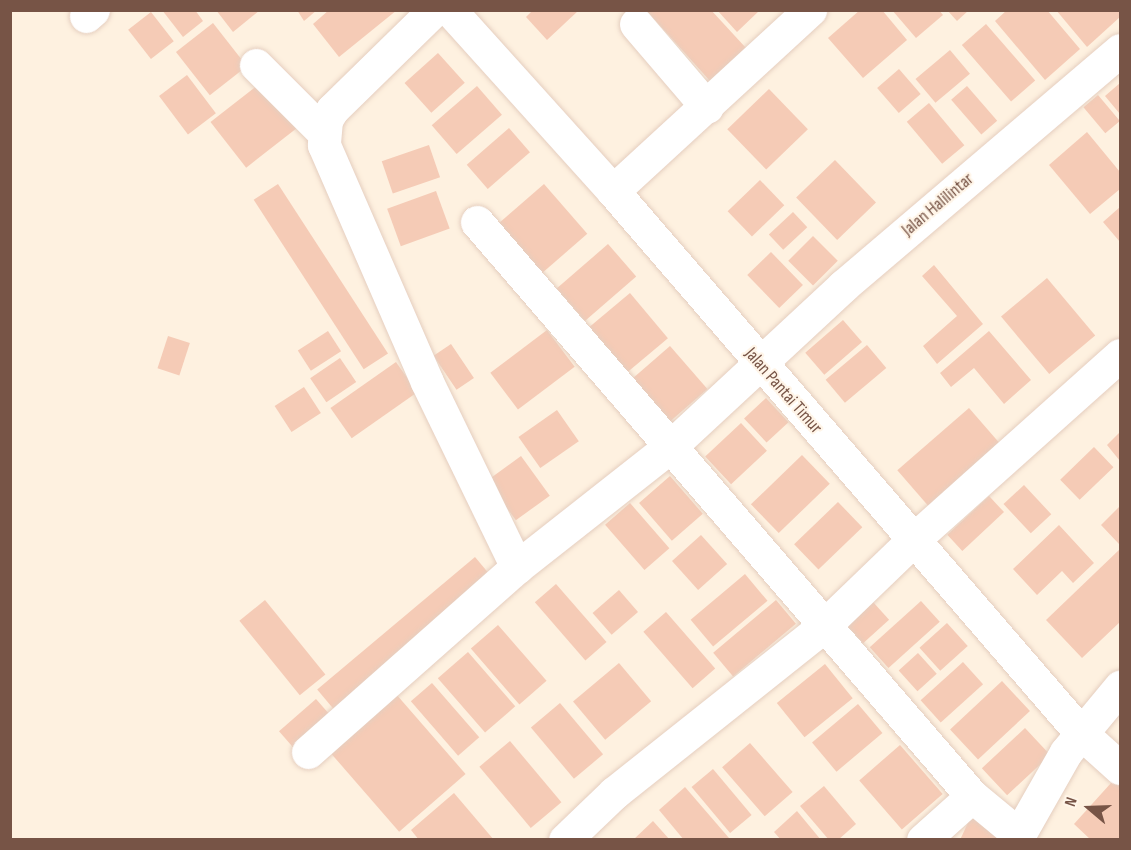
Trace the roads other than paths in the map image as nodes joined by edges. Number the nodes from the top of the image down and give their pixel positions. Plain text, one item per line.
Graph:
1 (434, 10) edge
2 (450, 10) edge
3 (810, 10) edge
4 (636, 24) dead end
5 (1120, 50) edge
6 (256, 64) dead end
7 (707, 107) junction
8 (323, 132) junction
9 (613, 191) junction
10 (477, 222) dead end
11 (1120, 355) edge
12 (759, 363) junction
13 (670, 446) junction
14 (912, 541) junction
15 (517, 567) junction
16 (824, 626) junction
17 (1120, 687) edge
18 (1080, 732) junction
19 (308, 752) dead end
20 (1120, 768) edge
21 (972, 796) junction
22 (1017, 837) edge
23 (565, 840) edge
24 (923, 840) edge

1 - 8 street
2 - 9 street, Jalan Pantai Timur
3 - 7 street
4 - 7 street
5 - 12 street, Jalan Halilintar
6 - 8 street
7 - 9 street
8 - 15 street
9 - 12 street, Jalan Pantai Timur
10 - 13 street
11 - 14 street
12 - 13 street, Jalan Halilintar
12 - 14 street, Jalan Pantai Timur
13 - 15 street, Jalan Halilintar
13 - 16 street
14 - 16 street
14 - 18 street, Jalan Pantai Timur
15 - 19 street, Jalan Halilintar
16 - 21 street
16 - 23 street
17 - 18 street
18 - 20 street, Jalan Pantai Timur
18 - 22 street
21 - 22 street
21 - 24 street

